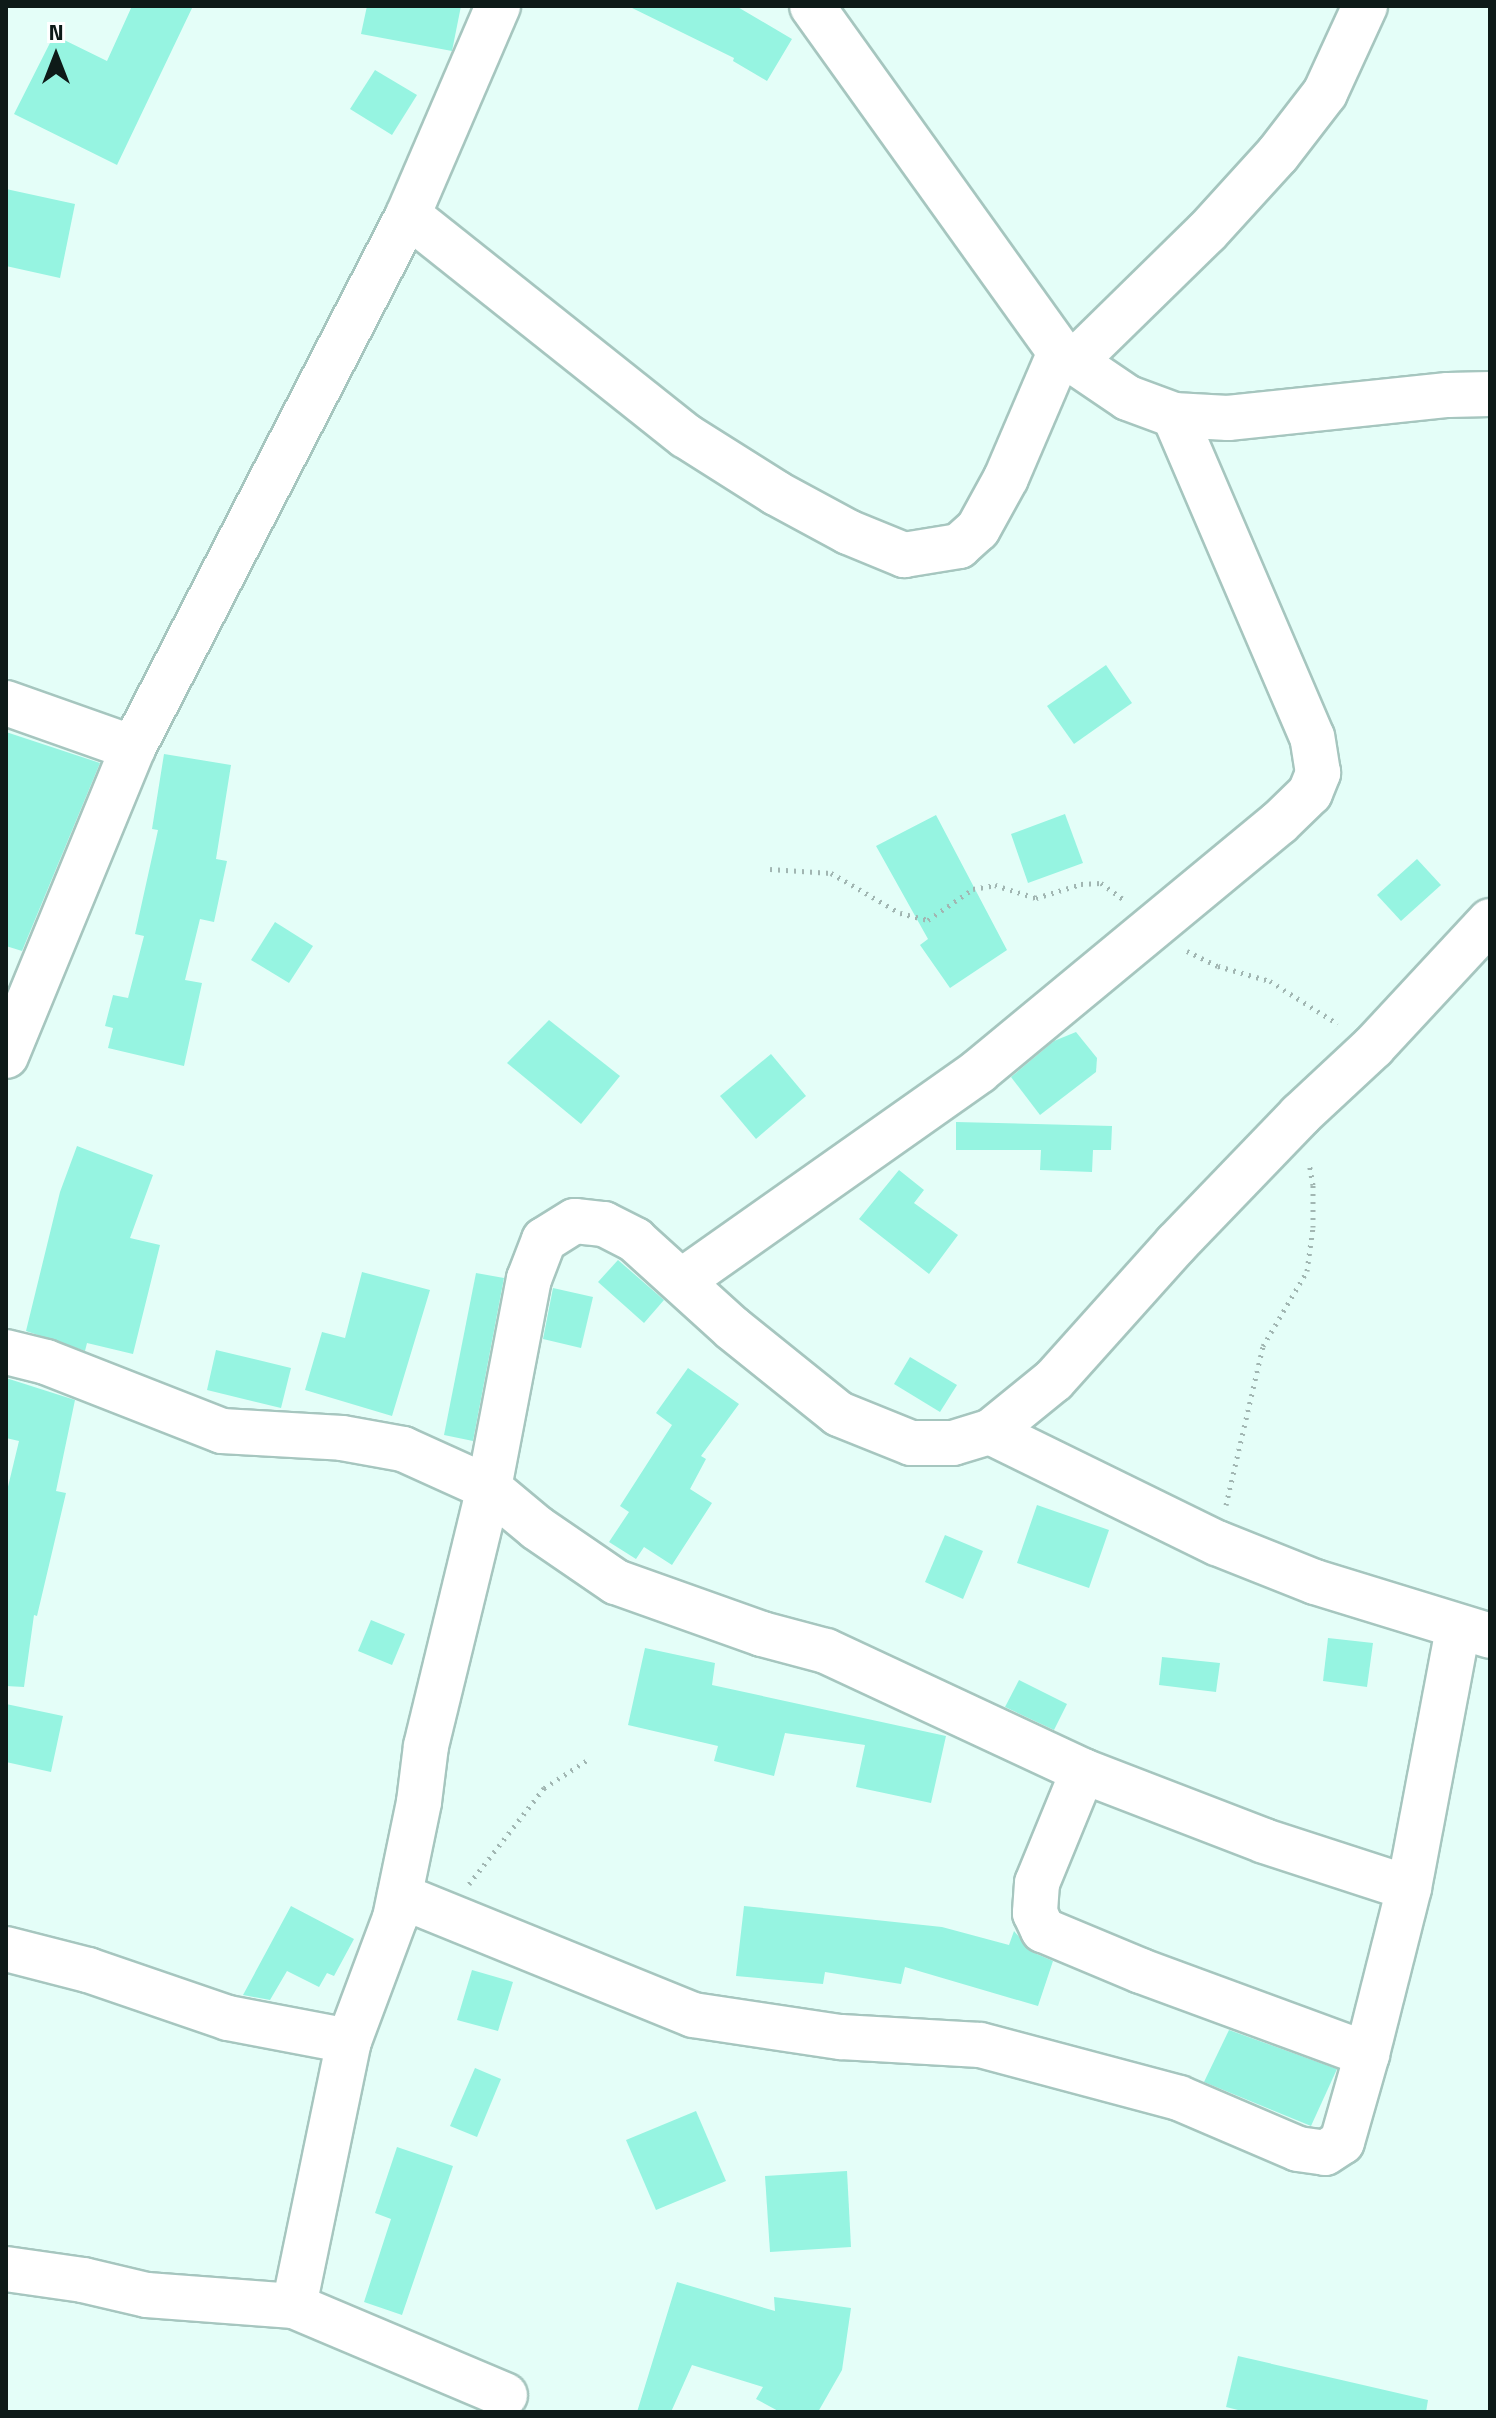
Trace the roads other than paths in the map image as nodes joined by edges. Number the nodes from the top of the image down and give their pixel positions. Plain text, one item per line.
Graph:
1 (498, 6) edge
2 (812, 6) edge
3 (1365, 6) edge
4 (408, 215) junction
5 (1066, 357) junction
6 (1490, 394) edge
7 (1174, 415) junction
8 (6, 703) edge
9 (133, 748) junction
10 (1490, 921) edge
11 (6, 1056) edge
12 (683, 1280) junction
13 (6, 1352) edge
14 (990, 1432) junction
15 (489, 1488) junction
16 (1474, 1632) edge
17 (1083, 1771) junction
18 (1409, 1888) junction
19 (400, 1896) junction
20 (6, 1949) edge
21 (349, 2041) junction
22 (1367, 2054) junction
23 (6, 2269) edge
24 (294, 2306) junction
25 (505, 2395) dead end

1 - 4 street
2 - 5 street
3 - 5 street
4 - 5 street
4 - 9 street
5 - 7 street
6 - 7 street
7 - 12 street
8 - 9 street
9 - 11 street
10 - 14 street
12 - 14 street
12 - 15 street
13 - 15 street
14 - 16 street
15 - 17 street
15 - 19 street
16 - 18 street
17 - 18 street
17 - 22 street
18 - 22 street
19 - 21 street
19 - 22 street
20 - 21 street
21 - 24 street
23 - 24 street
24 - 25 street

